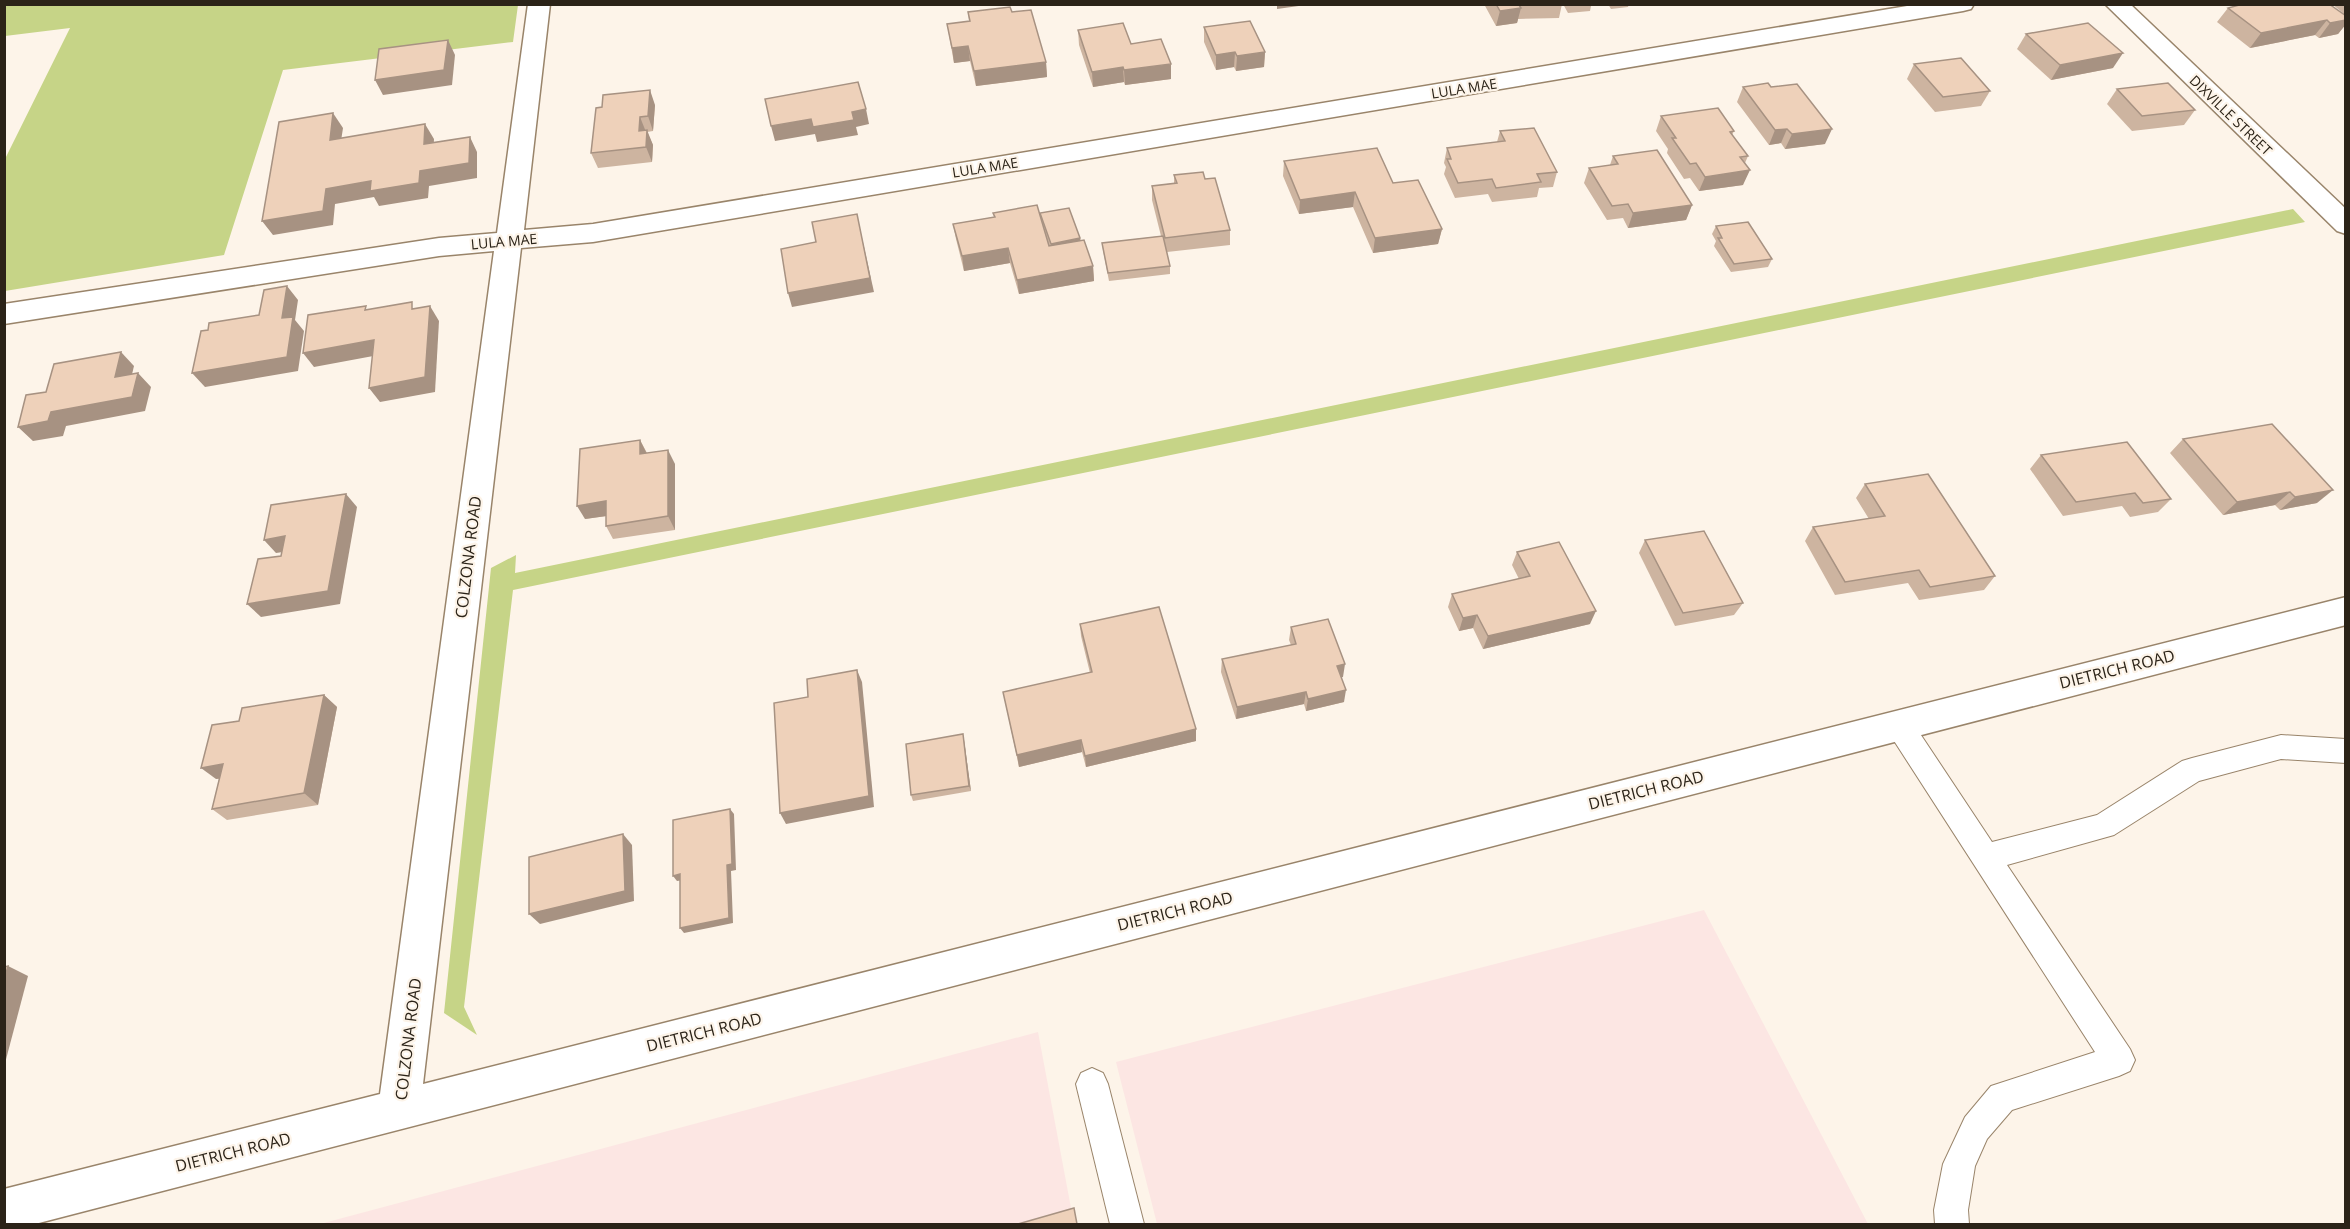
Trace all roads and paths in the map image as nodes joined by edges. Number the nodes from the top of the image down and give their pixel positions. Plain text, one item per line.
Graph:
1 (539, 4) edge
2 (1963, 4) edge
3 (2116, 4) edge
4 (2346, 225) edge
5 (508, 240) junction
6 (4, 314) edge
7 (2346, 611) edge
8 (1899, 725) junction
9 (2346, 751) edge
10 (1987, 857) junction
11 (1092, 1084) dead end
12 (399, 1110) junction
13 (4, 1211) edge
14 (1127, 1224) edge
15 (1952, 1224) edge

1 - 5 street, COLZONA ROAD
2 - 5 street, LULA MAE
3 - 4 street, DIXVILLE STREET
5 - 6 street, LULA MAE
5 - 12 street, COLZONA ROAD
7 - 8 street, DIETRICH ROAD
8 - 10 lane
8 - 12 street, DIETRICH ROAD
9 - 10 lane
10 - 15 lane
11 - 14 lane
12 - 13 street, DIETRICH ROAD

